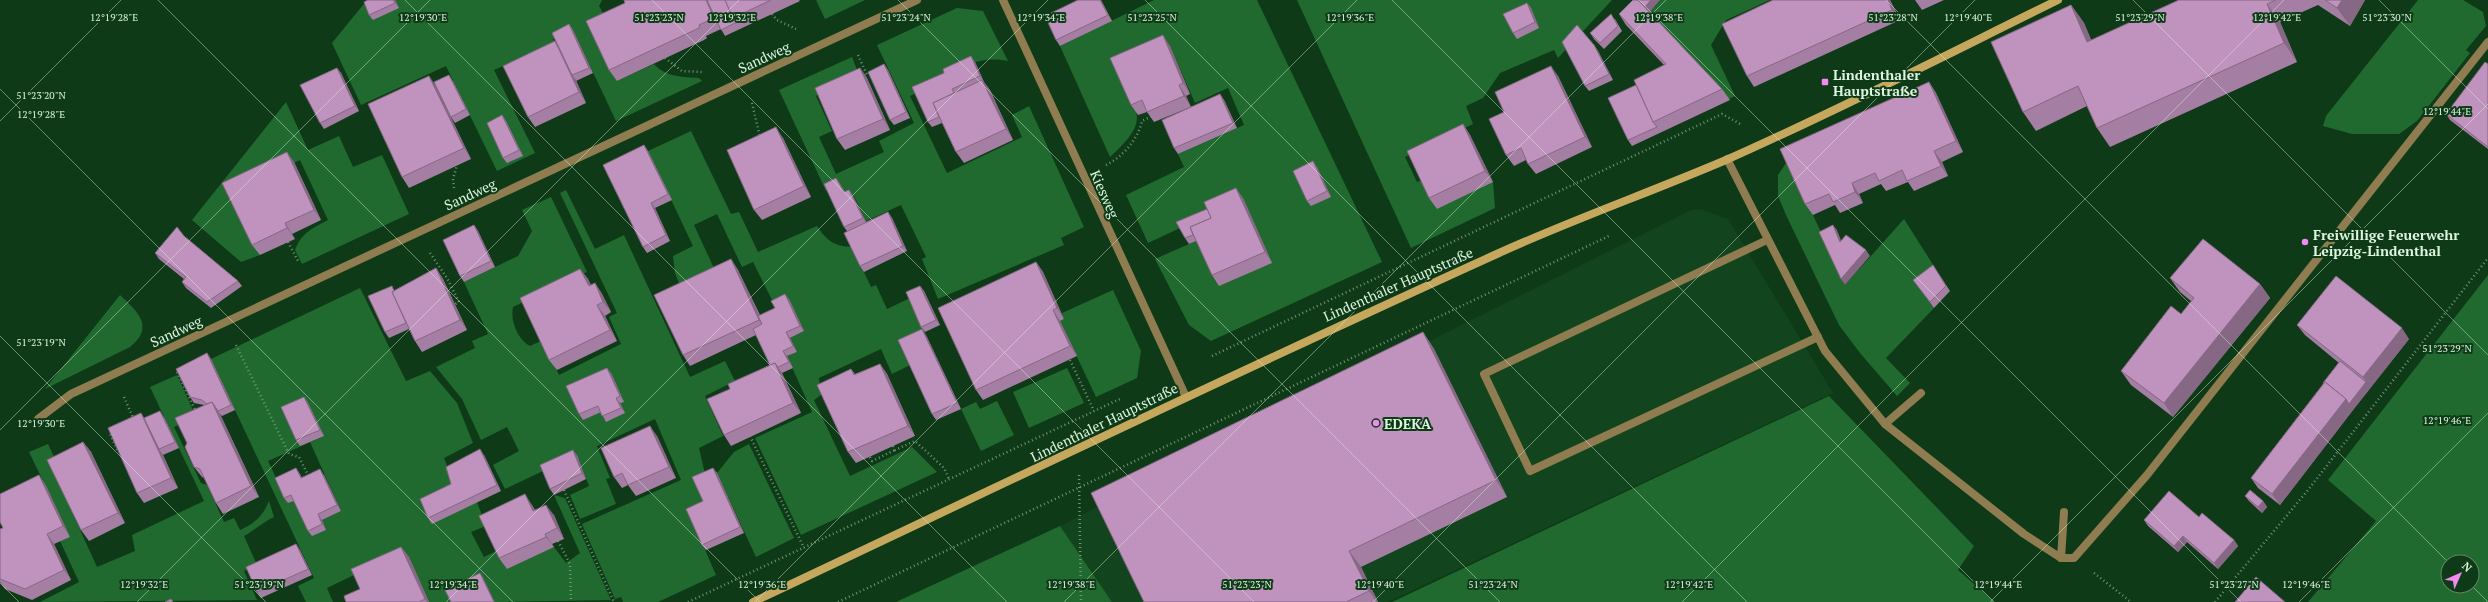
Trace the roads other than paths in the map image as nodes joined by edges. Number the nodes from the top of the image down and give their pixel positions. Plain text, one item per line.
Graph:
1 (917, 0) edge
2 (1003, 0) edge
3 (2058, 0) edge
4 (2488, 42) edge
5 (1728, 159) junction
6 (1767, 240) junction
7 (1818, 336) junction
8 (1921, 393) dead end
9 (1186, 397) junction
10 (38, 419) dead end
11 (1885, 424) junction
12 (2064, 512) dead end
13 (2061, 558) junction
14 (753, 602) edge

1 - 10 street, Sandweg
2 - 9 street, Kiesweg
3 - 5 street, Lindenthaler Hauptstraße
4 - 13 street
5 - 6 street
5 - 9 street, Lindenthaler Hauptstraße
6 - 7 street
6 - 7 street
7 - 11 street
8 - 11 street
9 - 14 street, Lindenthaler Hauptstraße
11 - 13 street
12 - 13 street

